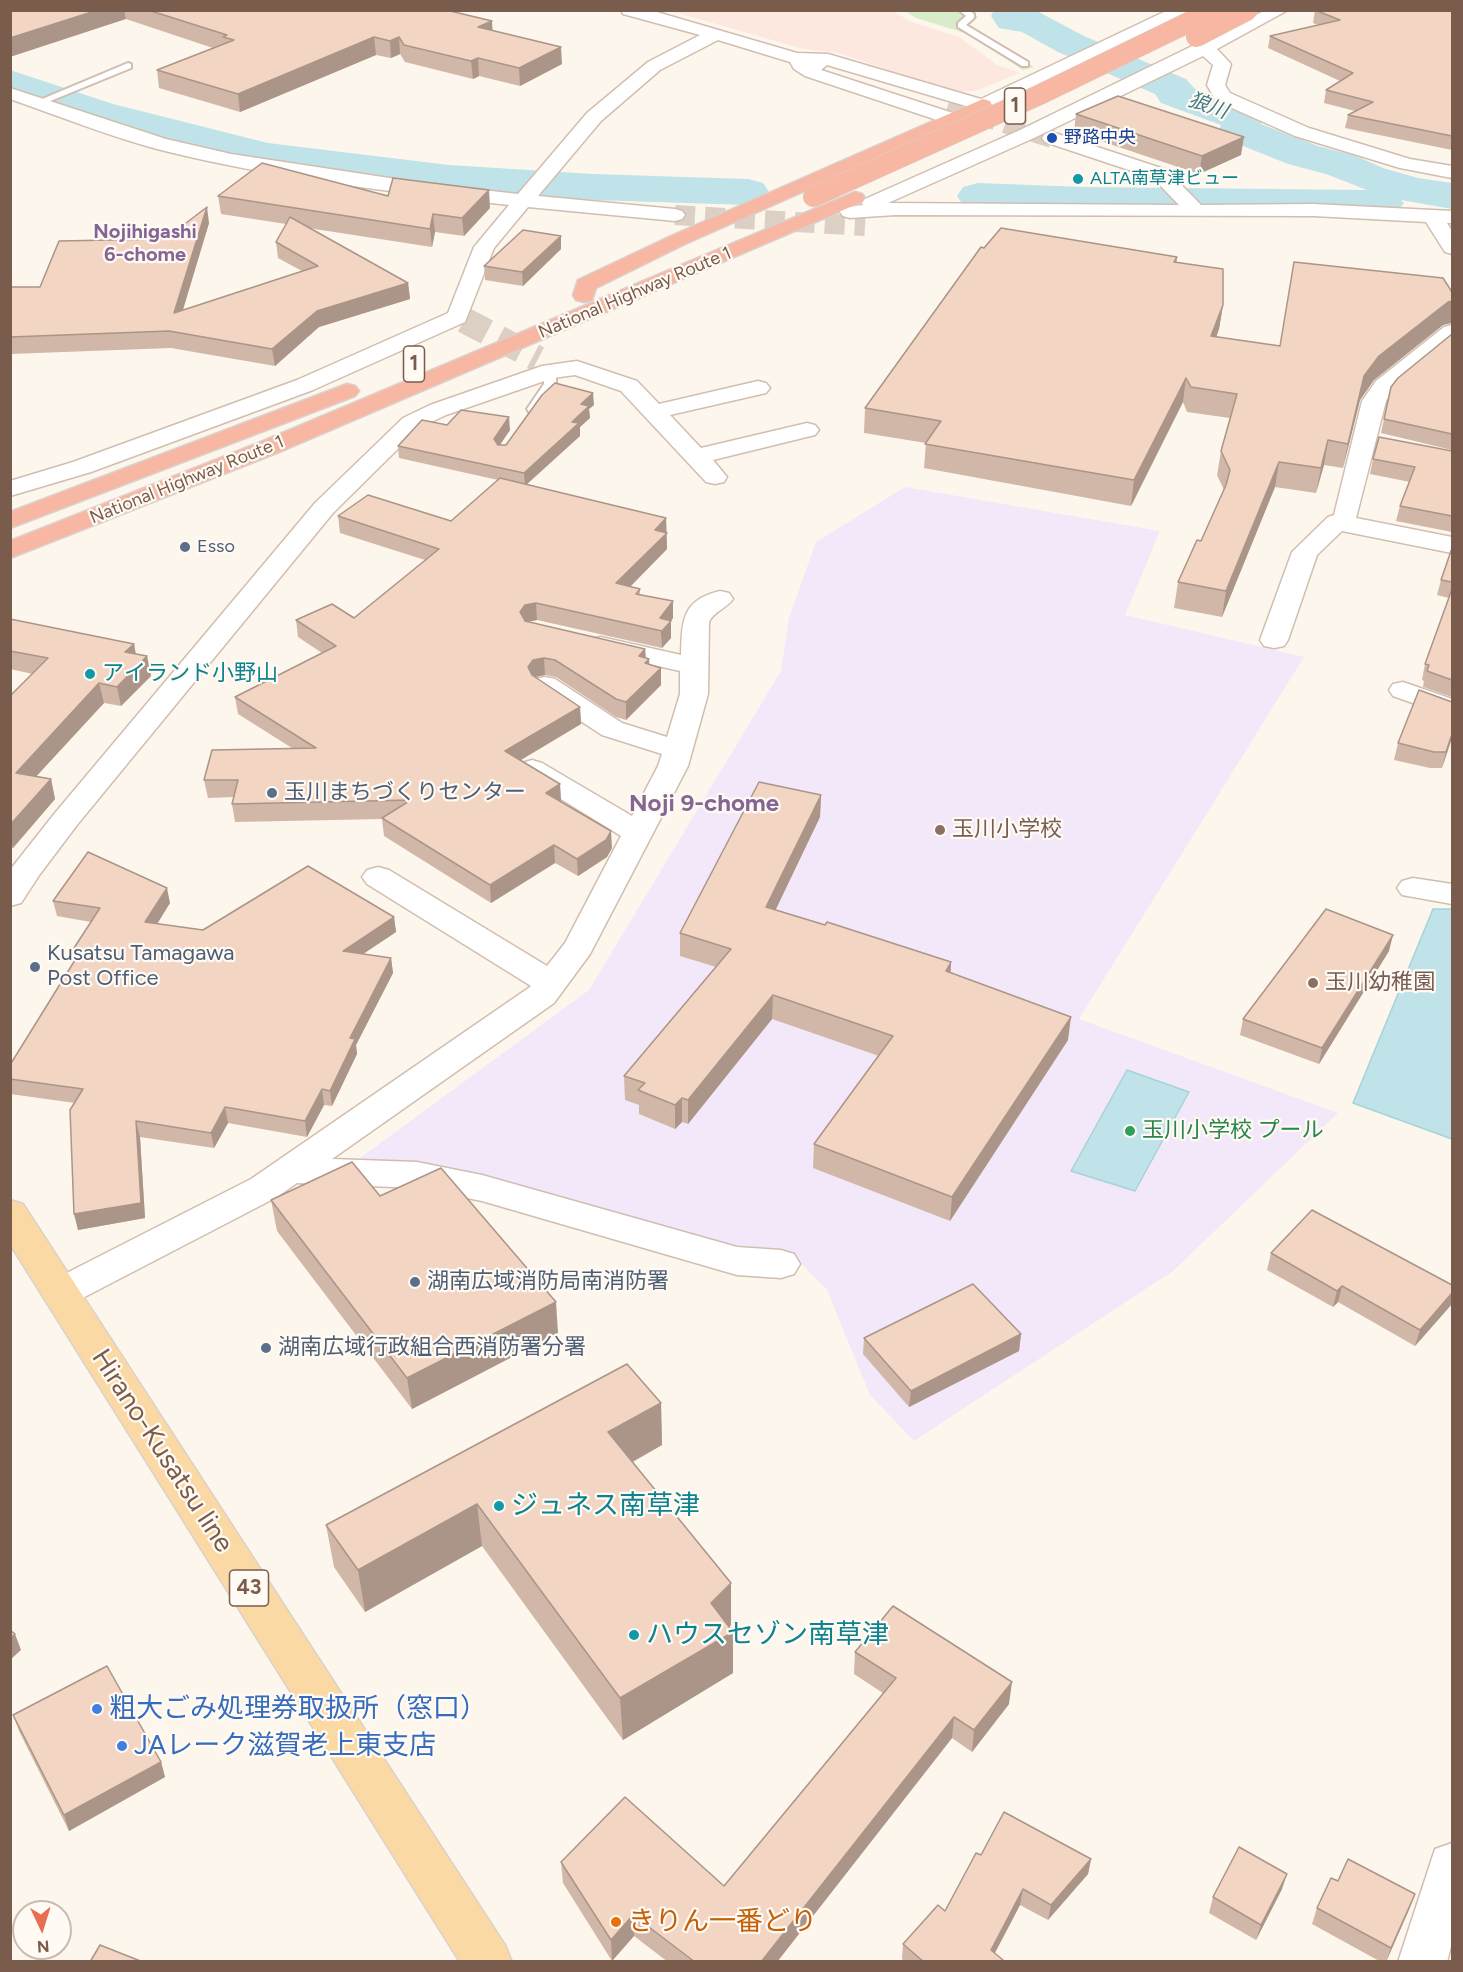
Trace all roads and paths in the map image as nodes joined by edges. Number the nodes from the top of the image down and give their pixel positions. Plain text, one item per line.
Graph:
1 (629, 10) edge
2 (963, 10) edge
3 (1183, 10) edge
4 (1214, 10) edge
5 (1248, 10) edge
6 (1280, 10) edge
7 (1155, 24) junction
8 (716, 33) junction
9 (1225, 38) junction
10 (1203, 49) junction
11 (797, 58) junction
12 (1025, 64) dead end
13 (128, 66) dead end
14 (10, 93) edge
15 (40, 102) junction
16 (983, 105) junction
17 (950, 112) junction
18 (1052, 138) tunnel mouth
19 (1452, 172) edge
20 (935, 177) junction
21 (533, 190) junction
22 (982, 208) junction
23 (1066, 211) junction
24 (1196, 211) junction
25 (857, 212) junction
26 (675, 216) tunnel mouth
27 (1443, 216) edge
28 (1452, 248) edge
29 (584, 295) junction
30 (1452, 332) edge
31 (544, 365) junction
32 (305, 385) junction
33 (759, 388) dead end
34 (327, 399) junction
35 (653, 412) junction
36 (524, 423) edge
37 (807, 430) dead end
38 (696, 457) junction
39 (715, 477) dead end
40 (10, 489) edge
41 (1346, 515) dead end
42 (10, 521) edge
43 (1452, 544) edge
44 (10, 550) edge
45 (720, 599) dead end
46 (571, 638) edge
47 (1274, 640) dead end
48 (695, 666) junction
49 (545, 686) edge
50 (1403, 690) dead end
51 (1452, 709) edge
52 (678, 750) junction
53 (531, 770) edge
54 (638, 833) junction
55 (378, 878) dead end
56 (1413, 888) dead end
57 (1452, 894) edge
58 (10, 896) edge
59 (552, 983) junction
60 (290, 1170) junction
61 (10, 1214) edge
62 (781, 1264) dead end
63 (60, 1293) junction
64 (1452, 1865) edge
65 (488, 1962) edge
66 (1422, 1962) edge

1 - 8 street
2 - 12 lane
3 - 7 street
4 - 29 highway, National Highway Route 1 / 1, bridge
5 - 25 highway, 1, bridge
6 - 9 street
7 - 9 street
7 - 16 street
8 - 11 street
8 - 21 street
9 - 10 street
10 - 19 street
10 - 20 street
11 - 16 street
11 - 17 street
13 - 15 lane
14 - 15 street
15 - 21 street
16 - 17 highway
17 - 29 highway
18 - 24 street
20 - 22 street
20 - 25 street
21 - 26 street
21 - 32 street
22 - 23 street
22 - 25 street
23 - 24 street
23 - 25 street
24 - 27 street
25 - 44 highway, National Highway Route 1 / 1
27 - 28 street
29 - 34 highway, National Highway Route 1 / 1
30 - 41 street
31 - 35 street
31 - 36 lane
31 - 58 street
32 - 34 street
32 - 40 street
33 - 35 street
34 - 42 highway, National Highway Route 1 / 1
35 - 38 street
37 - 38 street
38 - 39 street
43 - 47 street
45 - 48 street
46 - 48 street
48 - 52 street
49 - 52 street
50 - 51 street
52 - 54 street
53 - 54 street
54 - 59 street
55 - 59 street
56 - 57 street
59 - 60 street
60 - 62 street
60 - 63 street
61 - 63 main road, Hirano-Kusatsu line / 43
63 - 65 main road, Hirano-Kusatsu line / 43
64 - 66 street

